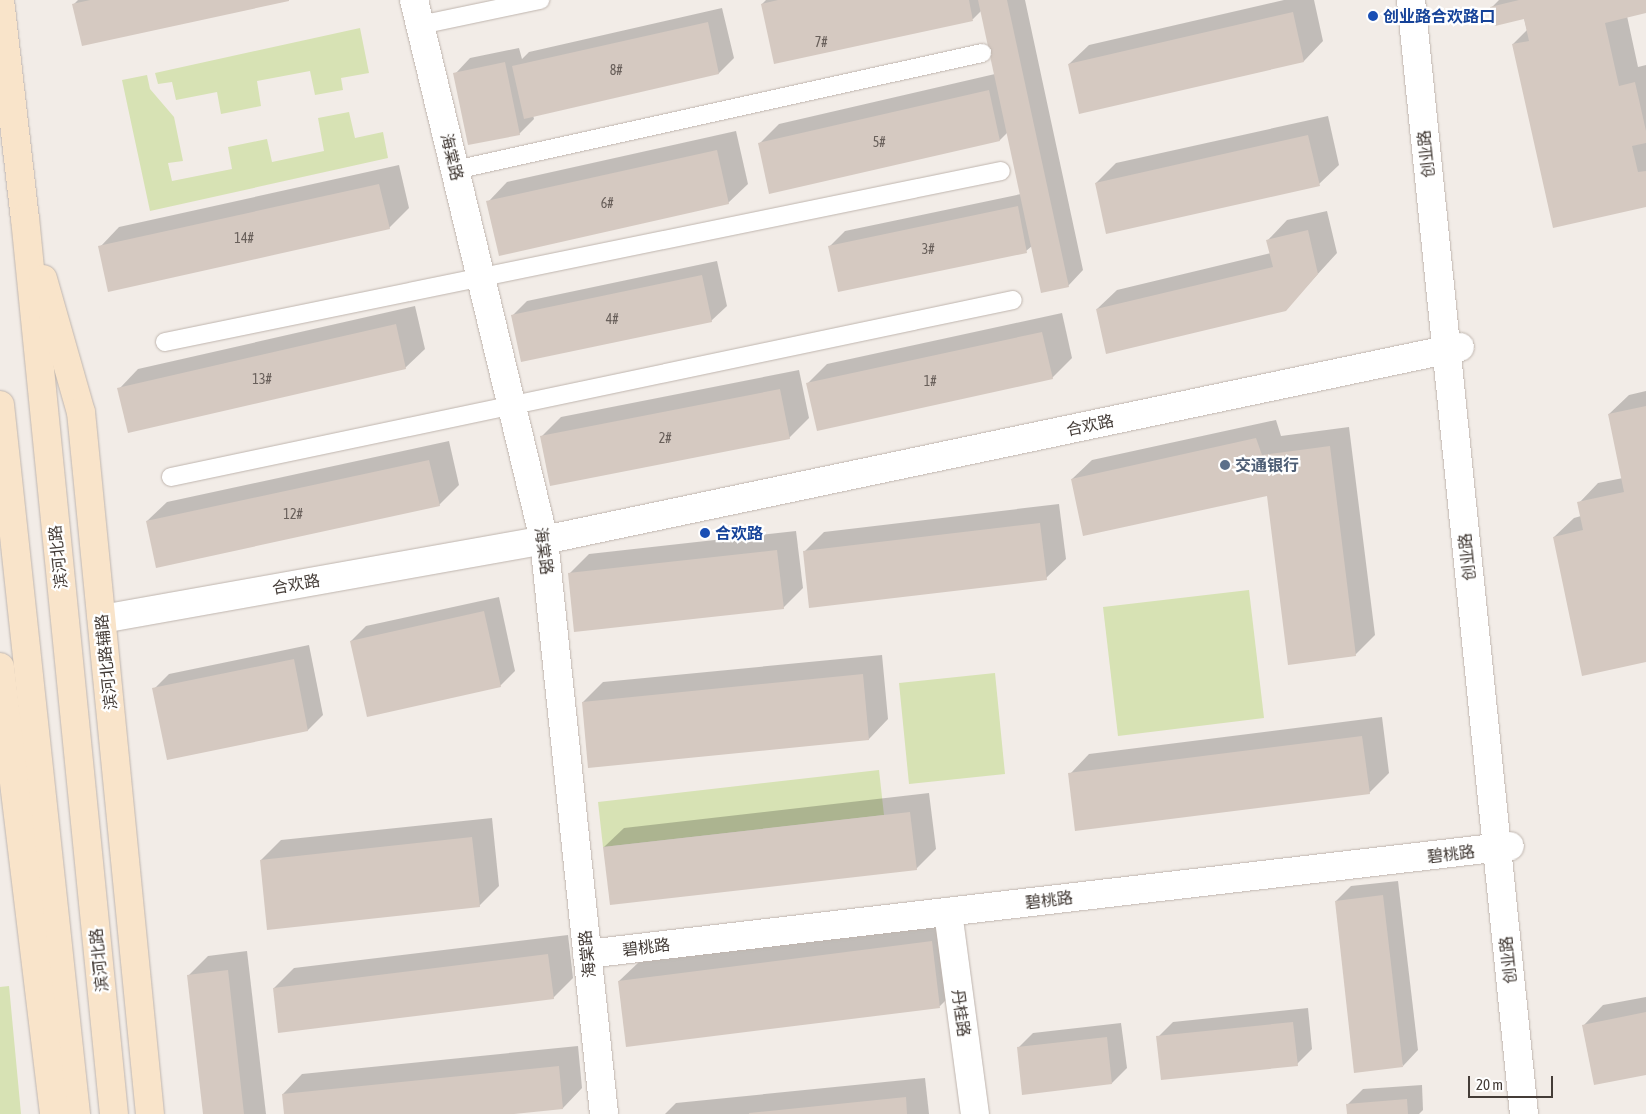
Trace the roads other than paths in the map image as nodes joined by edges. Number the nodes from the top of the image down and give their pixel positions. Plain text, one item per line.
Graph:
1 (0, 0) edge
2 (540, 0) edge
3 (1411, 0) edge
4 (1425, 0) edge
5 (417, 12) edge
6 (982, 53) dead end
7 (455, 170) junction
8 (1001, 171) dead end
9 (25, 218) junction
10 (481, 278) junction
11 (1013, 300) dead end
12 (165, 342) dead end
13 (1453, 348) junction
14 (512, 406) junction
15 (0, 409) edge
16 (171, 477) dead end
17 (544, 540) junction
18 (102, 620) junction
19 (0, 667) edge
20 (1503, 847) junction
21 (948, 912) junction
22 (587, 954) junction
23 (54, 1114) edge
24 (76, 1114) edge
25 (114, 1114) edge
26 (150, 1114) edge
27 (604, 1114) edge
28 (975, 1114) edge
29 (1524, 1114) edge
30 (1538, 1114) edge

1 - 9 main road, 滨河北路
2 - 5 lane
3 - 13 street, 创业路
4 - 13 street, 创业路
5 - 7 street, 海棠路
6 - 7 lane
7 - 10 street, 海棠路
8 - 10 lane
9 - 18 main road, 滨河北路辅路
9 - 25 main road, 滨河北路
10 - 12 lane
10 - 14 street, 海棠路
11 - 14 lane
13 - 17 street, 合欢路
13 - 20 street, 创业路
14 - 16 lane
14 - 17 street, 海棠路
15 - 24 main road
17 - 18 street, 合欢路
17 - 22 street, 海棠路
18 - 26 main road, 滨河北路辅路
19 - 23 main road
20 - 21 street, 碧桃路
20 - 29 street, 创业路
20 - 30 street, 创业路
21 - 22 street, 碧桃路
21 - 28 street, 丹桂路
22 - 27 street, 海棠路

